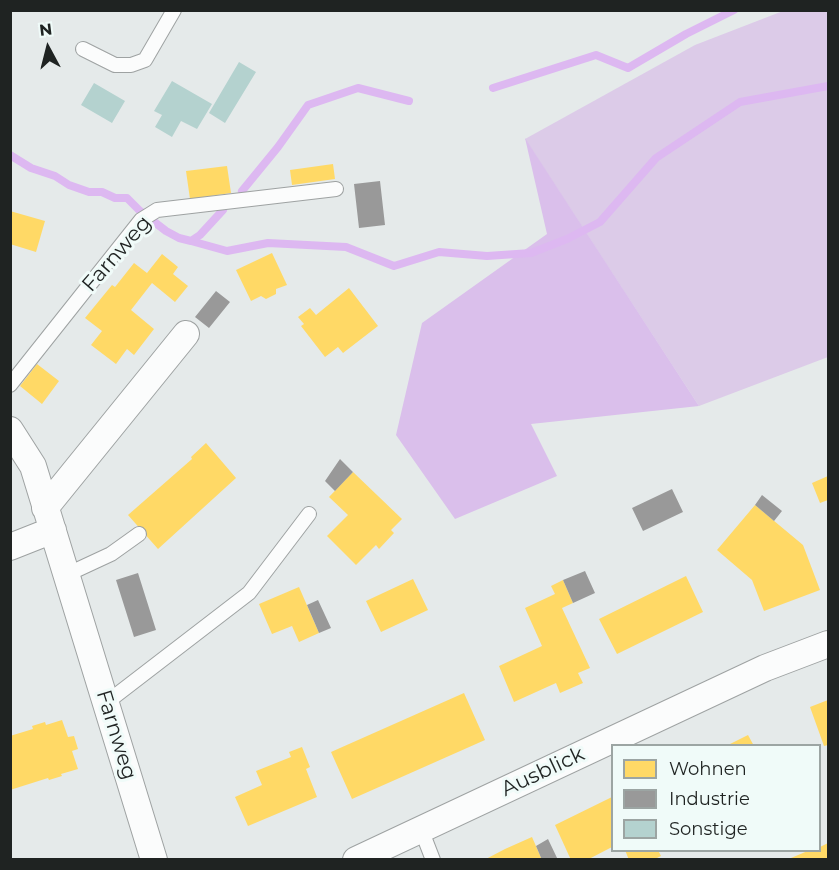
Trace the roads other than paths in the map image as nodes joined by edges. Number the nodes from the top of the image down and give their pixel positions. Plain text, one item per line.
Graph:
1 (174, 10) edge
2 (83, 49) dead end
3 (336, 189) dead end
4 (186, 334) dead end
5 (10, 385) edge
6 (10, 430) edge
7 (309, 514) dead end
8 (49, 519) junction
9 (139, 534) dead end
10 (10, 547) edge
11 (68, 574) junction
12 (828, 644) edge
13 (106, 703) junction
14 (421, 829) junction
15 (154, 860) edge
16 (356, 860) edge
17 (433, 860) edge

1 - 2 lane
3 - 5 lane, Farnweg
4 - 8 street
6 - 8 street, Farnweg
7 - 13 lane
8 - 10 street
8 - 11 street, Farnweg
9 - 11 lane
11 - 13 street, Farnweg
12 - 14 street, Ausblick
13 - 15 street, Farnweg
14 - 16 street, Ausblick
14 - 17 lane

